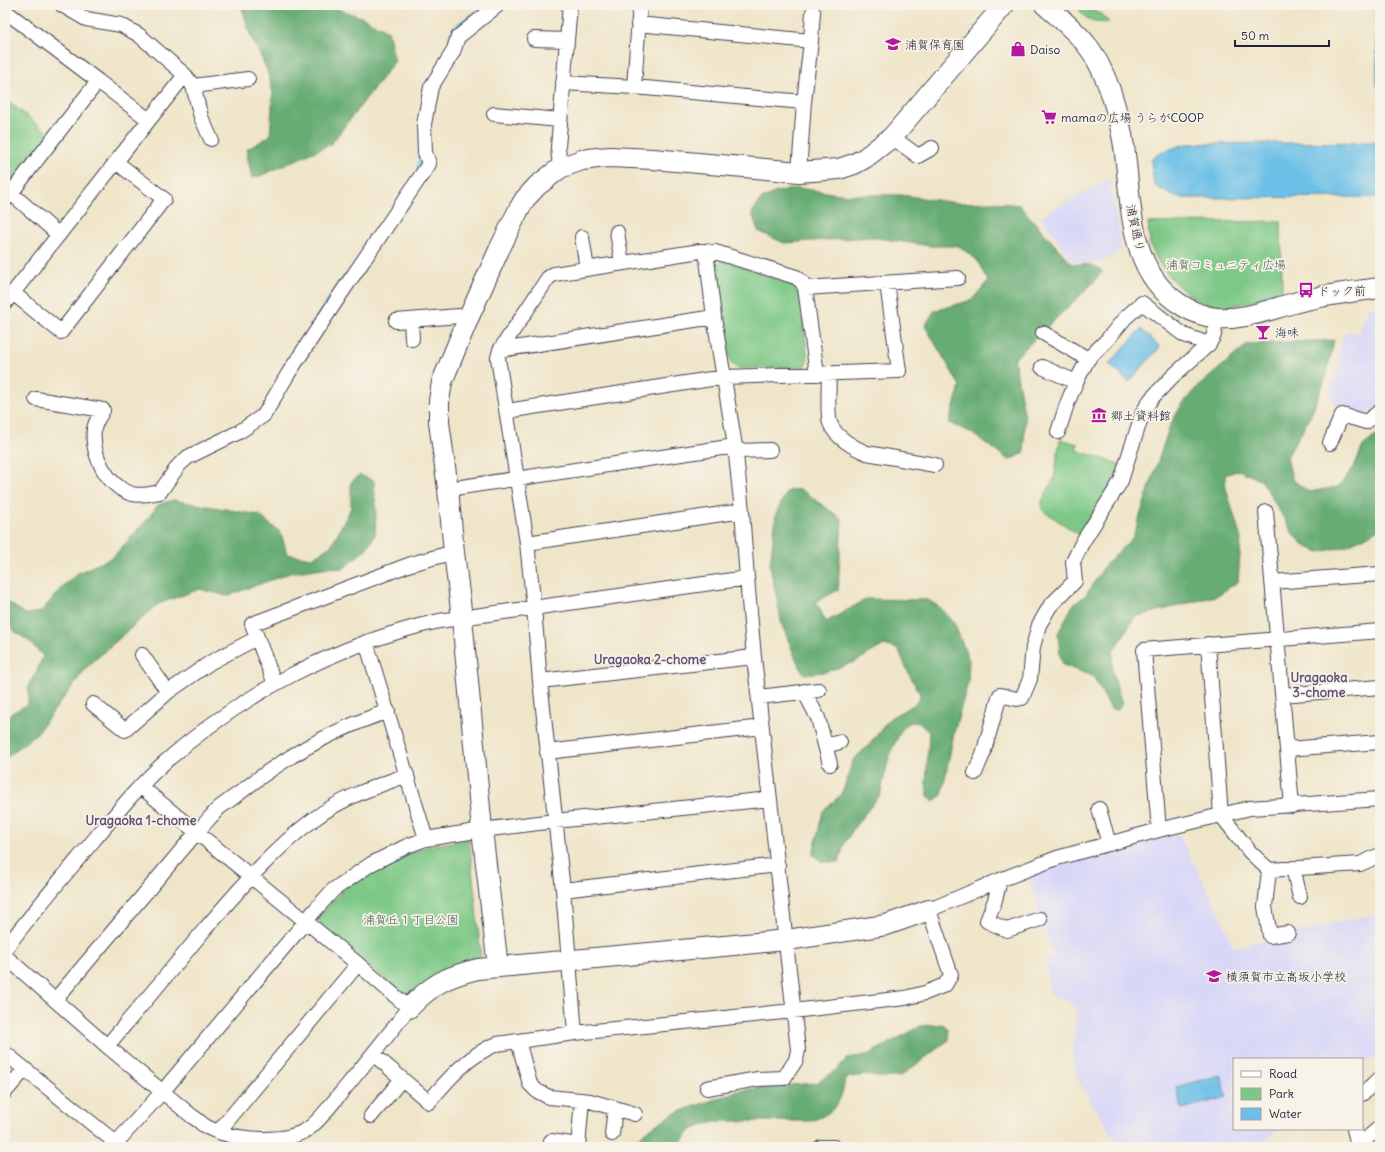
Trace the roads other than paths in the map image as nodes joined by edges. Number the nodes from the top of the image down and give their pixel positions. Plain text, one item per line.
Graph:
1 (62, 5) edge
2 (498, 5) edge
3 (570, 5) edge
4 (640, 5) edge
5 (1004, 5) edge
6 (1045, 5) edge
7 (5, 11) edge
8 (813, 12) dead end
9 (638, 24) junction
10 (534, 39) dead end
11 (567, 40) junction
12 (811, 41) junction
13 (248, 79) dead end
14 (98, 81) junction
15 (189, 81) junction
16 (563, 83) junction
17 (634, 87) junction
18 (804, 102) junction
19 (494, 114) dead end
20 (149, 120) junction
21 (560, 120) junction
22 (892, 137) junction
23 (210, 139) dead end
24 (932, 148) dead end
25 (116, 162) junction
26 (560, 168) junction
27 (799, 172) junction
28 (7, 194) edge
29 (617, 232) dead end
30 (59, 235) junction
31 (582, 237) dead end
32 (706, 251) junction
33 (622, 263) junction
34 (587, 269) junction
35 (958, 278) dead end
36 (887, 283) junction
37 (805, 288) junction
38 (1380, 288) edge
39 (9, 298) edge
40 (714, 317) junction
41 (1216, 318) junction
42 (468, 319) junction
43 (396, 321) dead end
44 (411, 321) junction
45 (1043, 332) dead end
46 (412, 339) dead end
47 (1209, 344) junction
48 (500, 350) junction
49 (1088, 360) junction
50 (1042, 367) dead end
51 (823, 374) junction
52 (724, 377) junction
53 (1076, 382) junction
54 (36, 399) dead end
55 (507, 411) junction
56 (1380, 411) edge
57 (1058, 432) dead end
58 (1330, 443) dead end
59 (736, 448) junction
60 (770, 450) dead end
61 (935, 465) dead end
62 (518, 479) junction
63 (448, 489) junction
64 (742, 511) junction
65 (1266, 512) dead end
66 (528, 543) junction
67 (454, 552) junction
68 (1380, 574) edge
69 (746, 578) junction
70 (1272, 582) junction
71 (534, 608) junction
72 (462, 618) junction
73 (1380, 630) edge
74 (258, 638) junction
75 (1277, 639) junction
76 (366, 642) junction
77 (1208, 644) junction
78 (142, 655) dead end
79 (754, 657) junction
80 (540, 681) junction
81 (275, 684) junction
82 (1380, 687) edge
83 (818, 690) dead end
84 (168, 692) junction
85 (804, 692) junction
86 (1282, 695) junction
87 (759, 697) junction
88 (93, 704) dead end
89 (388, 711) junction
90 (762, 727) junction
91 (840, 742) dead end
92 (1380, 742) edge
93 (825, 746) junction
94 (1287, 749) junction
95 (547, 752) junction
96 (830, 764) dead end
97 (975, 773) dead end
98 (407, 775) junction
99 (140, 786) junction
100 (770, 799) junction
101 (1380, 799) edge
102 (1292, 806) junction
103 (1099, 809) dead end
104 (1221, 815) junction
105 (555, 820) junction
106 (482, 830) junction
107 (1159, 830) junction
108 (196, 833) junction
109 (426, 839) junction
110 (1109, 844) junction
111 (1380, 855) edge
112 (778, 865) junction
113 (1293, 868) junction
114 (1269, 870) junction
115 (250, 876) junction
116 (1000, 880) junction
117 (563, 890) junction
118 (1300, 897) dead end
119 (929, 910) junction
120 (1040, 919) dead end
121 (306, 922) junction
122 (1288, 933) dead end
123 (787, 940) junction
124 (5, 949) edge
125 (5, 956) edge
126 (568, 960) junction
127 (358, 964) junction
128 (498, 966) junction
129 (55, 1000) junction
130 (409, 1008) junction
131 (793, 1011) junction
132 (575, 1033) junction
133 (518, 1040) junction
134 (108, 1046) junction
135 (5, 1053) edge
136 (373, 1054) junction
137 (24, 1069) junction
138 (1380, 1078) edge
139 (402, 1079) junction
140 (707, 1088) dead end
141 (163, 1091) junction
142 (5, 1092) edge
143 (1363, 1093) edge
144 (582, 1100) junction
145 (615, 1108) junction
146 (635, 1114) dead end
147 (371, 1116) dead end
148 (1380, 1128) edge
149 (1354, 1130) edge
150 (219, 1132) junction
151 (612, 1134) dead end
152 (551, 1141) dead end
153 (265, 1143) edge
154 (113, 1145) edge
155 (578, 1146) edge
156 (1357, 1146) edge
157 (821, 1147) edge
158 (834, 1147) edge

1 - 15 street
2 - 54 street
3 - 11 street
4 - 9 street
5 - 22 street
6 - 41 street, 浦賀通り
7 - 14 street
8 - 12 street
9 - 12 street
9 - 17 street
10 - 11 street
11 - 16 street
12 - 18 street
13 - 15 street
14 - 20 street
14 - 28 street
15 - 20 street
15 - 23 street
16 - 17 street
16 - 21 street
17 - 18 street
18 - 27 street
19 - 21 street
20 - 25 street
21 - 26 street
22 - 24 street
22 - 27 street
25 - 30 street
25 - 39 street
26 - 27 street
26 - 42 street
28 - 30 street
29 - 33 street
30 - 39 street
31 - 34 street
32 - 33 street
32 - 37 street
32 - 40 street
33 - 34 street
34 - 48 street
35 - 36 street
36 - 37 street
36 - 51 street
37 - 51 street
38 - 41 street, 浦賀通り
40 - 48 street
40 - 52 street
41 - 47 street
42 - 44 street
42 - 63 street
43 - 44 street
44 - 46 street
45 - 49 street
47 - 49 street
47 - 97 street
48 - 55 street
49 - 53 street
50 - 53 street
51 - 52 street
51 - 61 street
52 - 55 street
52 - 59 street
53 - 57 street
55 - 62 street
56 - 58 street
59 - 60 street
59 - 62 street
59 - 64 street
62 - 63 street
62 - 66 street
63 - 67 street
64 - 66 street
64 - 69 street
65 - 70 street
66 - 71 street
67 - 72 street
67 - 74 street
68 - 70 street
69 - 71 street
69 - 79 street
70 - 75 street
71 - 72 street
71 - 80 street
72 - 76 street
72 - 106 street
73 - 75 street
74 - 81 street
74 - 84 street
75 - 77 street
75 - 86 street
76 - 81 street
76 - 89 street
77 - 104 street
77 - 107 street
78 - 84 street
79 - 80 street
79 - 87 street
80 - 95 street
81 - 99 street
82 - 86 street
83 - 85 street
84 - 88 street
85 - 87 street
85 - 93 street
86 - 94 street
87 - 90 street
89 - 98 street
89 - 108 street
90 - 95 street
90 - 100 street
91 - 93 street
92 - 94 street
93 - 96 street
94 - 102 street
95 - 105 street
98 - 109 street
98 - 115 street
99 - 108 street
99 - 124 street
100 - 105 street
100 - 112 street
101 - 102 street
102 - 104 street
103 - 110 street
104 - 107 street
104 - 114 street
105 - 106 street
105 - 117 street
106 - 109 street
106 - 128 street
107 - 110 street
108 - 115 street
108 - 129 street
109 - 121 street
110 - 116 street
111 - 113 street
112 - 117 street
112 - 123 street
113 - 114 street
113 - 118 street
114 - 122 street
115 - 121 street
115 - 134 street
116 - 119 street
116 - 120 street
117 - 126 street
119 - 123 street
119 - 131 street
121 - 127 street
121 - 141 street
123 - 126 street
123 - 131 street
125 - 129 street
126 - 128 street
126 - 132 street
127 - 130 street
127 - 150 street
128 - 130 street
129 - 134 street
130 - 136 street
131 - 132 street
131 - 140 street
132 - 133 street
133 - 139 street
133 - 144 street
134 - 141 street
135 - 137 street
136 - 139 street
136 - 153 street
137 - 142 street
137 - 154 street
138 - 143 street
139 - 147 street
141 - 150 street
141 - 154 street
144 - 145 street
144 - 155 street
145 - 146 street
145 - 151 street
148 - 156 street
149 - 156 street
150 - 153 street
152 - 155 street
157 - 158 street

